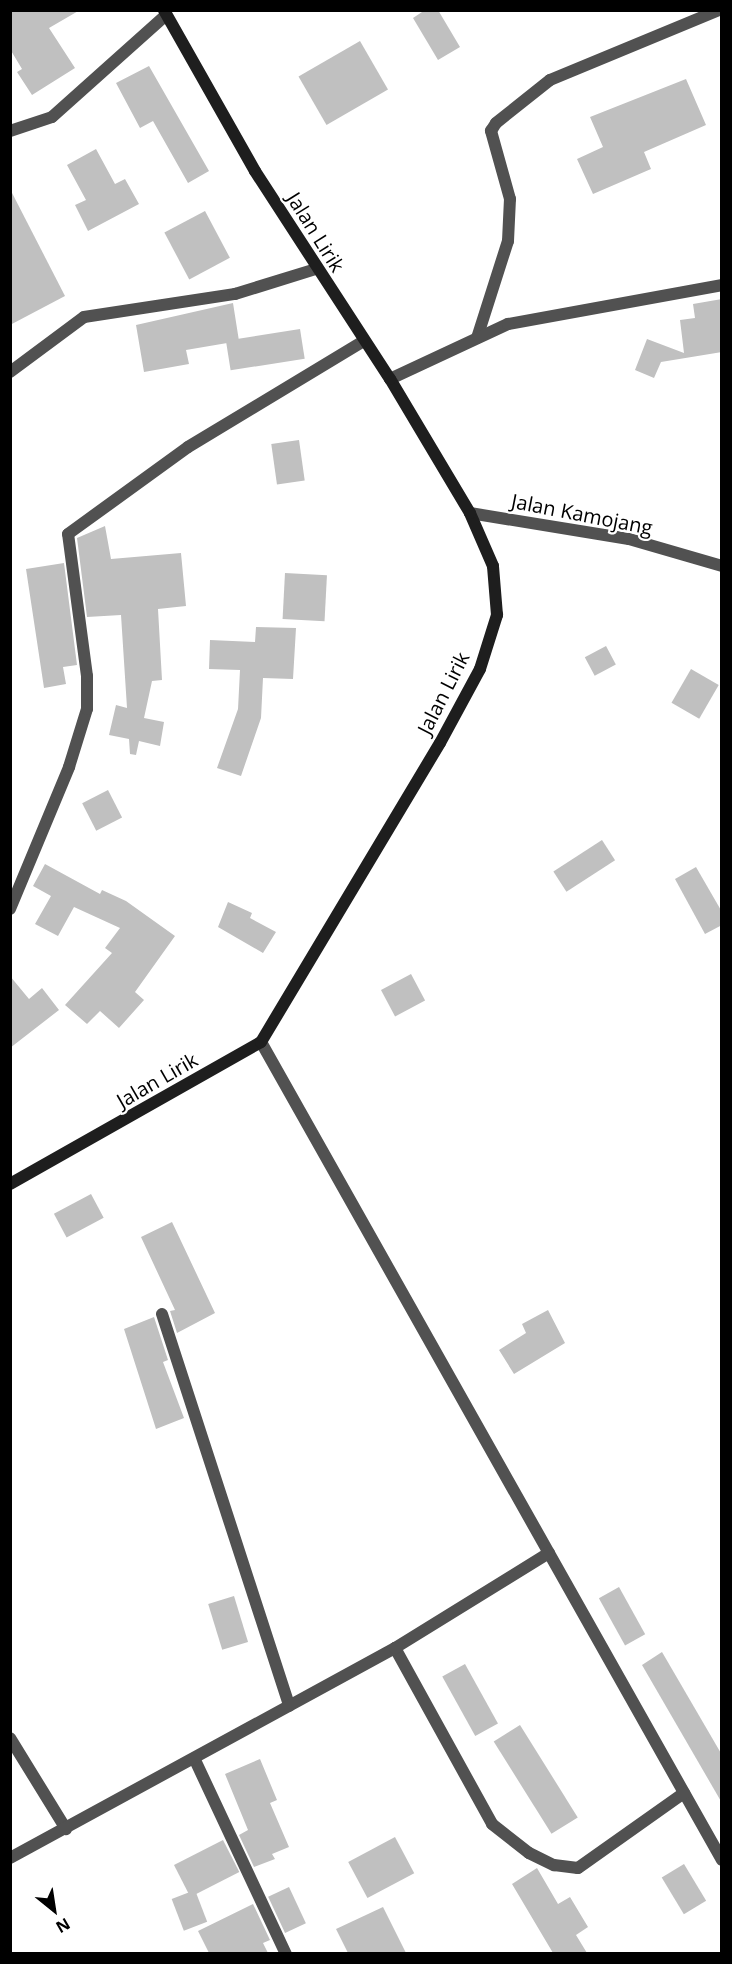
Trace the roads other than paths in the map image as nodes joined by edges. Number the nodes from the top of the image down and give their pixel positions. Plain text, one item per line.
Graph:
1 (719, 10) edge
2 (165, 13) edge
3 (10, 131) edge
4 (316, 269) junction
5 (722, 285) edge
6 (477, 338) junction
7 (363, 342) junction
8 (10, 372) edge
9 (390, 379) junction
10 (470, 513) junction
11 (722, 566) edge
12 (10, 909) edge
13 (261, 1042) junction
14 (10, 1184) edge
15 (162, 1314) dead end
16 (549, 1553) junction
17 (395, 1648) junction
18 (289, 1706) junction
19 (10, 1737) edge
20 (195, 1760) junction
21 (684, 1793) junction
22 (66, 1828) junction
23 (10, 1858) edge
24 (722, 1860) edge
25 (286, 1953) edge

1 - 6 street
2 - 3 street
2 - 4 main road, Jalan Lirik
4 - 7 main road, Jalan Lirik
4 - 8 street
5 - 6 street
6 - 9 street
7 - 9 main road, Jalan Lirik
7 - 12 street
9 - 10 main road, Jalan Lirik
10 - 11 street, Jalan Kamojang
10 - 13 main road, Jalan Lirik
13 - 14 main road, Jalan Lirik
13 - 16 street
15 - 18 street
16 - 17 street
16 - 21 street
17 - 18 street
17 - 21 street
18 - 20 street
19 - 22 street
20 - 22 street
20 - 25 street
21 - 24 street
22 - 23 street

